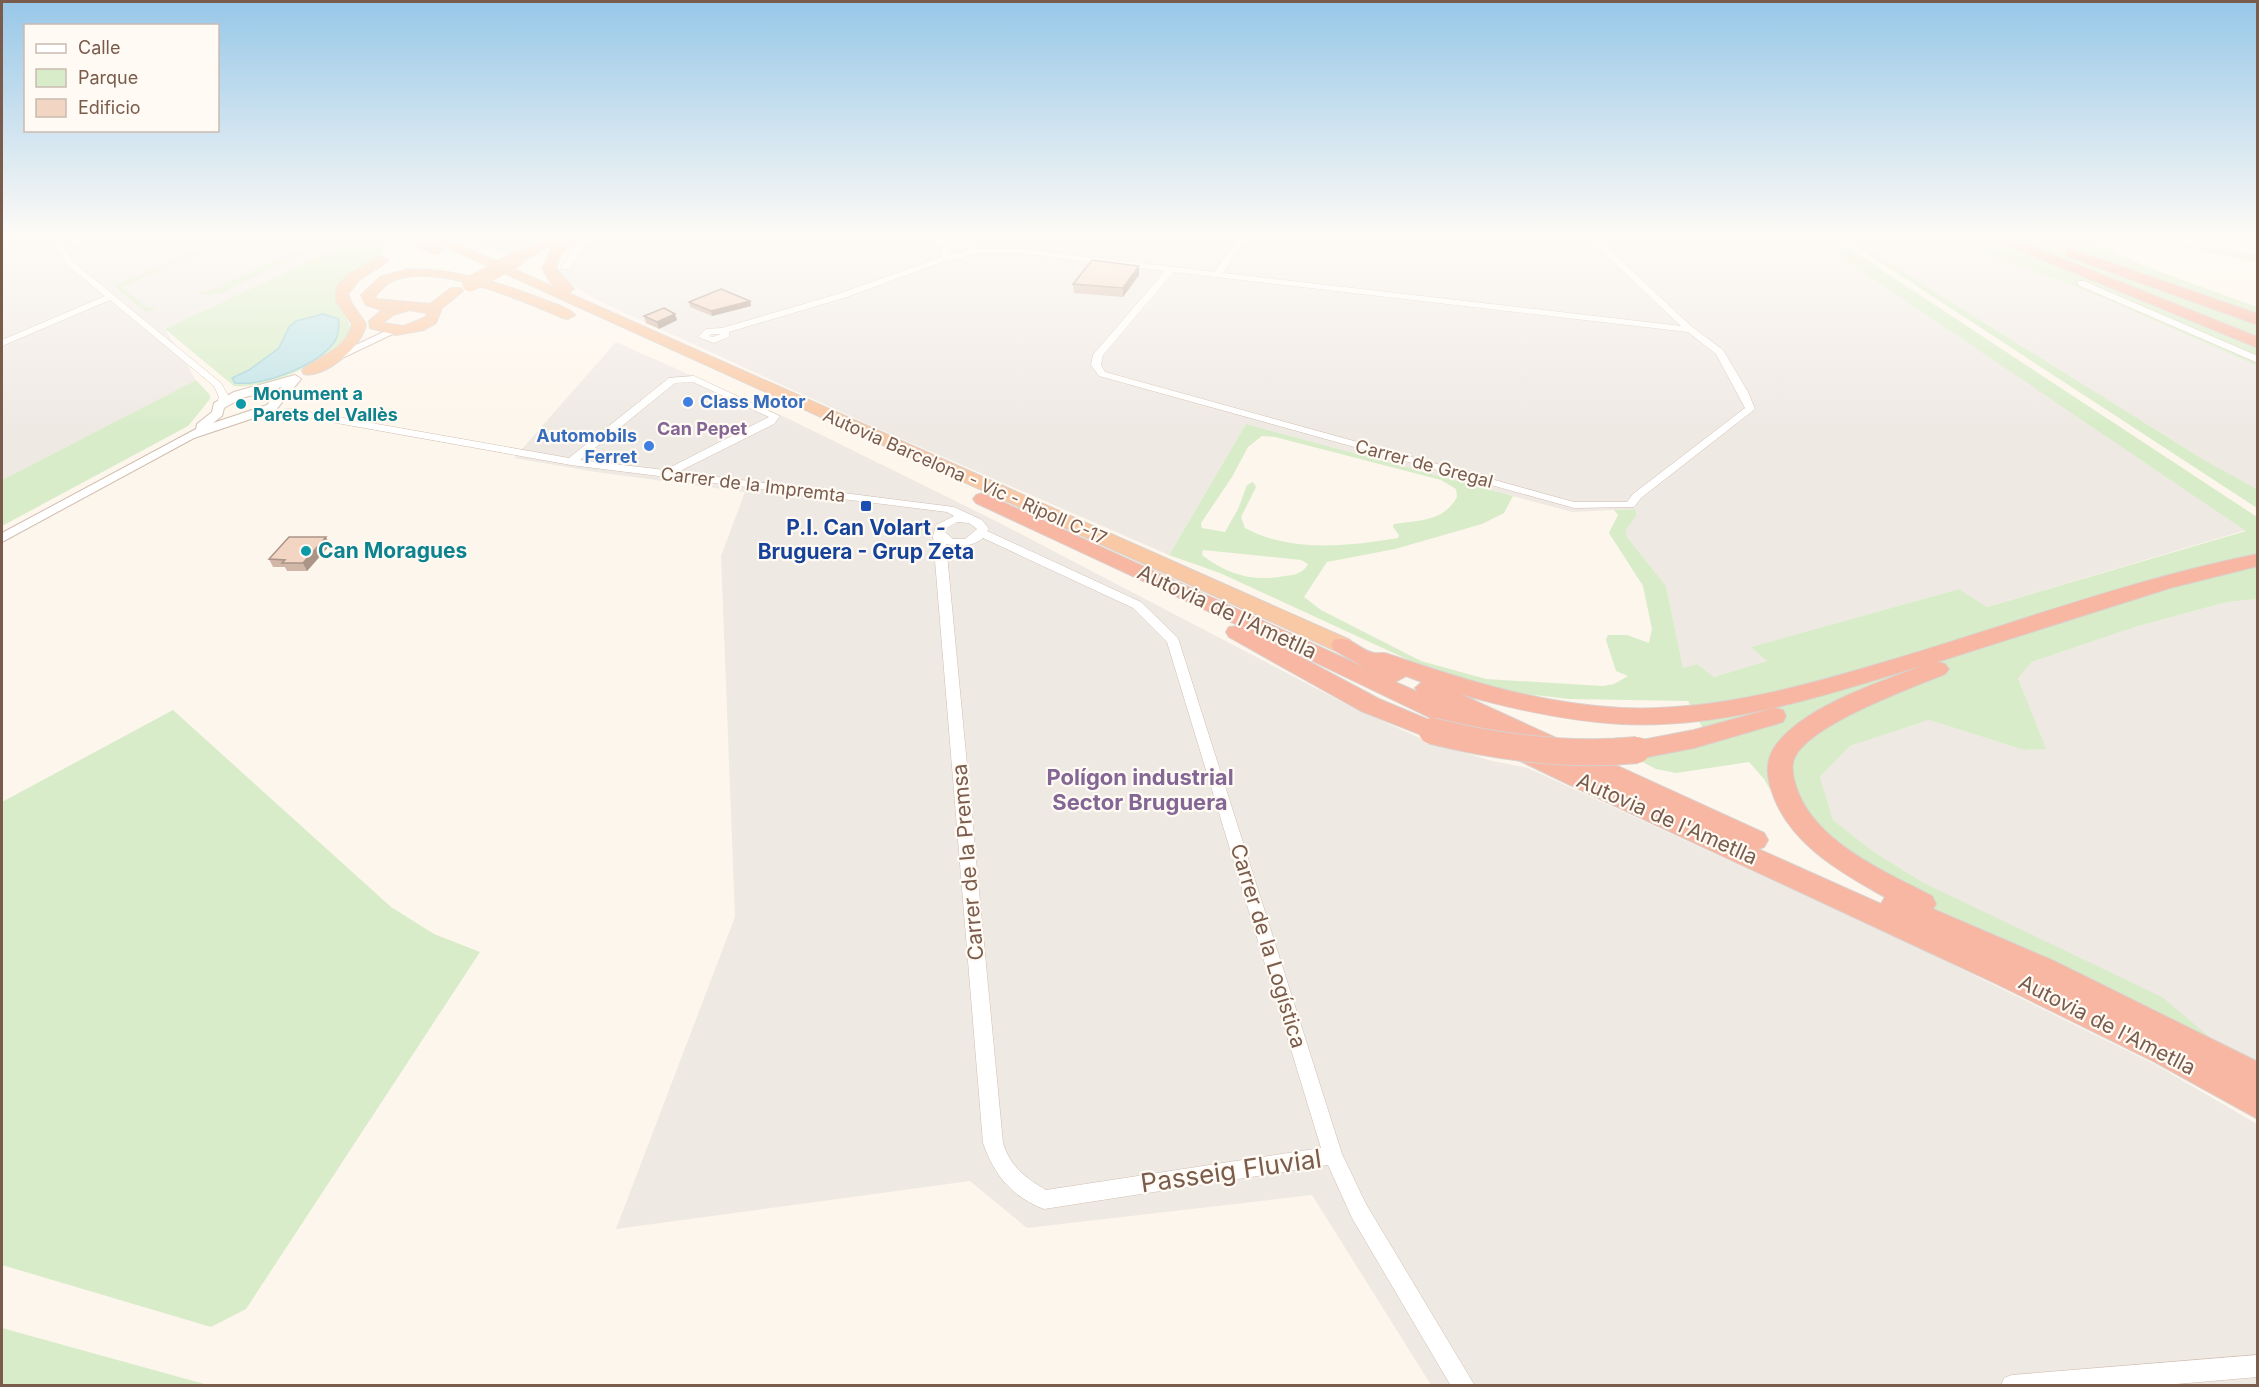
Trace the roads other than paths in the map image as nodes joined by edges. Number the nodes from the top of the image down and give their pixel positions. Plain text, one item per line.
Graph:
1 (106, 299) edge
2 (112, 299) edge
3 (342, 299) edge
4 (355, 299) edge
5 (370, 299) edge
6 (434, 299) edge
7 (446, 299) edge
8 (530, 299) edge
9 (535, 299) edge
10 (561, 299) edge
11 (587, 299) edge
12 (831, 299) edge
13 (1146, 299) edge
14 (1426, 299) edge
15 (1657, 299) edge
16 (2117, 299) edge
17 (2144, 299) edge
18 (2168, 299) edge
19 (2184, 299) edge
20 (2199, 299) edge
21 (410, 307) junction
22 (435, 311) junction
23 (2258, 320) edge
24 (378, 323) junction
25 (2258, 325) edge
26 (396, 330) junction
27 (1690, 330) junction
28 (723, 331) dead end
29 (2258, 333) edge
30 (2, 343) edge
31 (654, 343) junction
32 (2258, 345) edge
33 (353, 348) junction
34 (2258, 360) edge
35 (310, 371) junction
36 (295, 379) junction
37 (218, 385) junction
38 (250, 392) junction
39 (279, 398) junction
40 (220, 408) junction
41 (292, 412) junction
42 (257, 414) junction
43 (241, 417) junction
44 (190, 435) junction
45 (572, 462) junction
46 (666, 474) junction
47 (983, 499) joint
48 (930, 508) junction
49 (968, 519) junction
50 (939, 533) junction
51 (982, 533) junction
52 (2, 538) edge
53 (1073, 540) junction
54 (2257, 564) edge
55 (1342, 645) junction
56 (1937, 669) junction
57 (2043, 970) junction
58 (2258, 1078) edge
59 (2258, 1104) edge
60 (1332, 1155) junction
61 (1014, 1183) joint
62 (2258, 1366) edge
63 (1464, 1386) edge
64 (2012, 1386) edge

1 - 30 street
2 - 37 street
3 - 35 highway
4 - 24 highway
5 - 21 highway
6 - 21 highway
7 - 22 highway
8 - 31 highway
9 - 31 highway, Autovia Barcelona - Vic - Ripoll C-17
10 - 31 highway, Autovia Barcelona - Vic - Ripoll C-17
11 - 31 highway
12 - 28 street
13 - 27 street, Carrer de Gregal
14 - 27 street
15 - 27 street
16 - 34 street
17 - 32 highway
18 - 29 highway
19 - 25 highway
20 - 23 highway
21 - 22 highway
21 - 24 highway
22 - 26 highway
24 - 26 highway
24 - 33 street
26 - 33 street
31 - 47 highway, Autovia Barcelona - Vic - Ripoll C-17
31 - 55 highway, Autovia Barcelona - Vic - Ripoll C-17
33 - 35 street
35 - 36 street
36 - 38 street
36 - 39 street
37 - 38 street
37 - 40 street
38 - 39 street
38 - 40 street
39 - 41 street
39 - 42 street
40 - 43 street
40 - 44 street
41 - 42 street, Carrer de la Impremta
41 - 45 street, Carrer de la Impremta
42 - 43 street
43 - 44 street
44 - 52 street
45 - 46 street, Carrer de la Impremta
45 - 46 street
46 - 48 street, Carrer de la Impremta
47 - 53 highway, Autovia Barcelona - Vic - Ripoll C-17
48 - 49 street, Carrer de la Impremta
48 - 50 street
49 - 50 street
49 - 51 street
50 - 51 street
50 - 61 street, Carrer de la Premsa
51 - 60 street, Carrer de la Logística
53 - 56 highway, bridge
53 - 59 highway, Autovia de l'Ametlla
54 - 55 highway
54 - 56 highway
55 - 57 highway, Autovia de l'Ametlla
56 - 57 highway
57 - 58 highway, Autovia de l'Ametlla
60 - 61 street, Passeig Fluvial
60 - 63 street, Passeig Fluvial
62 - 64 street

